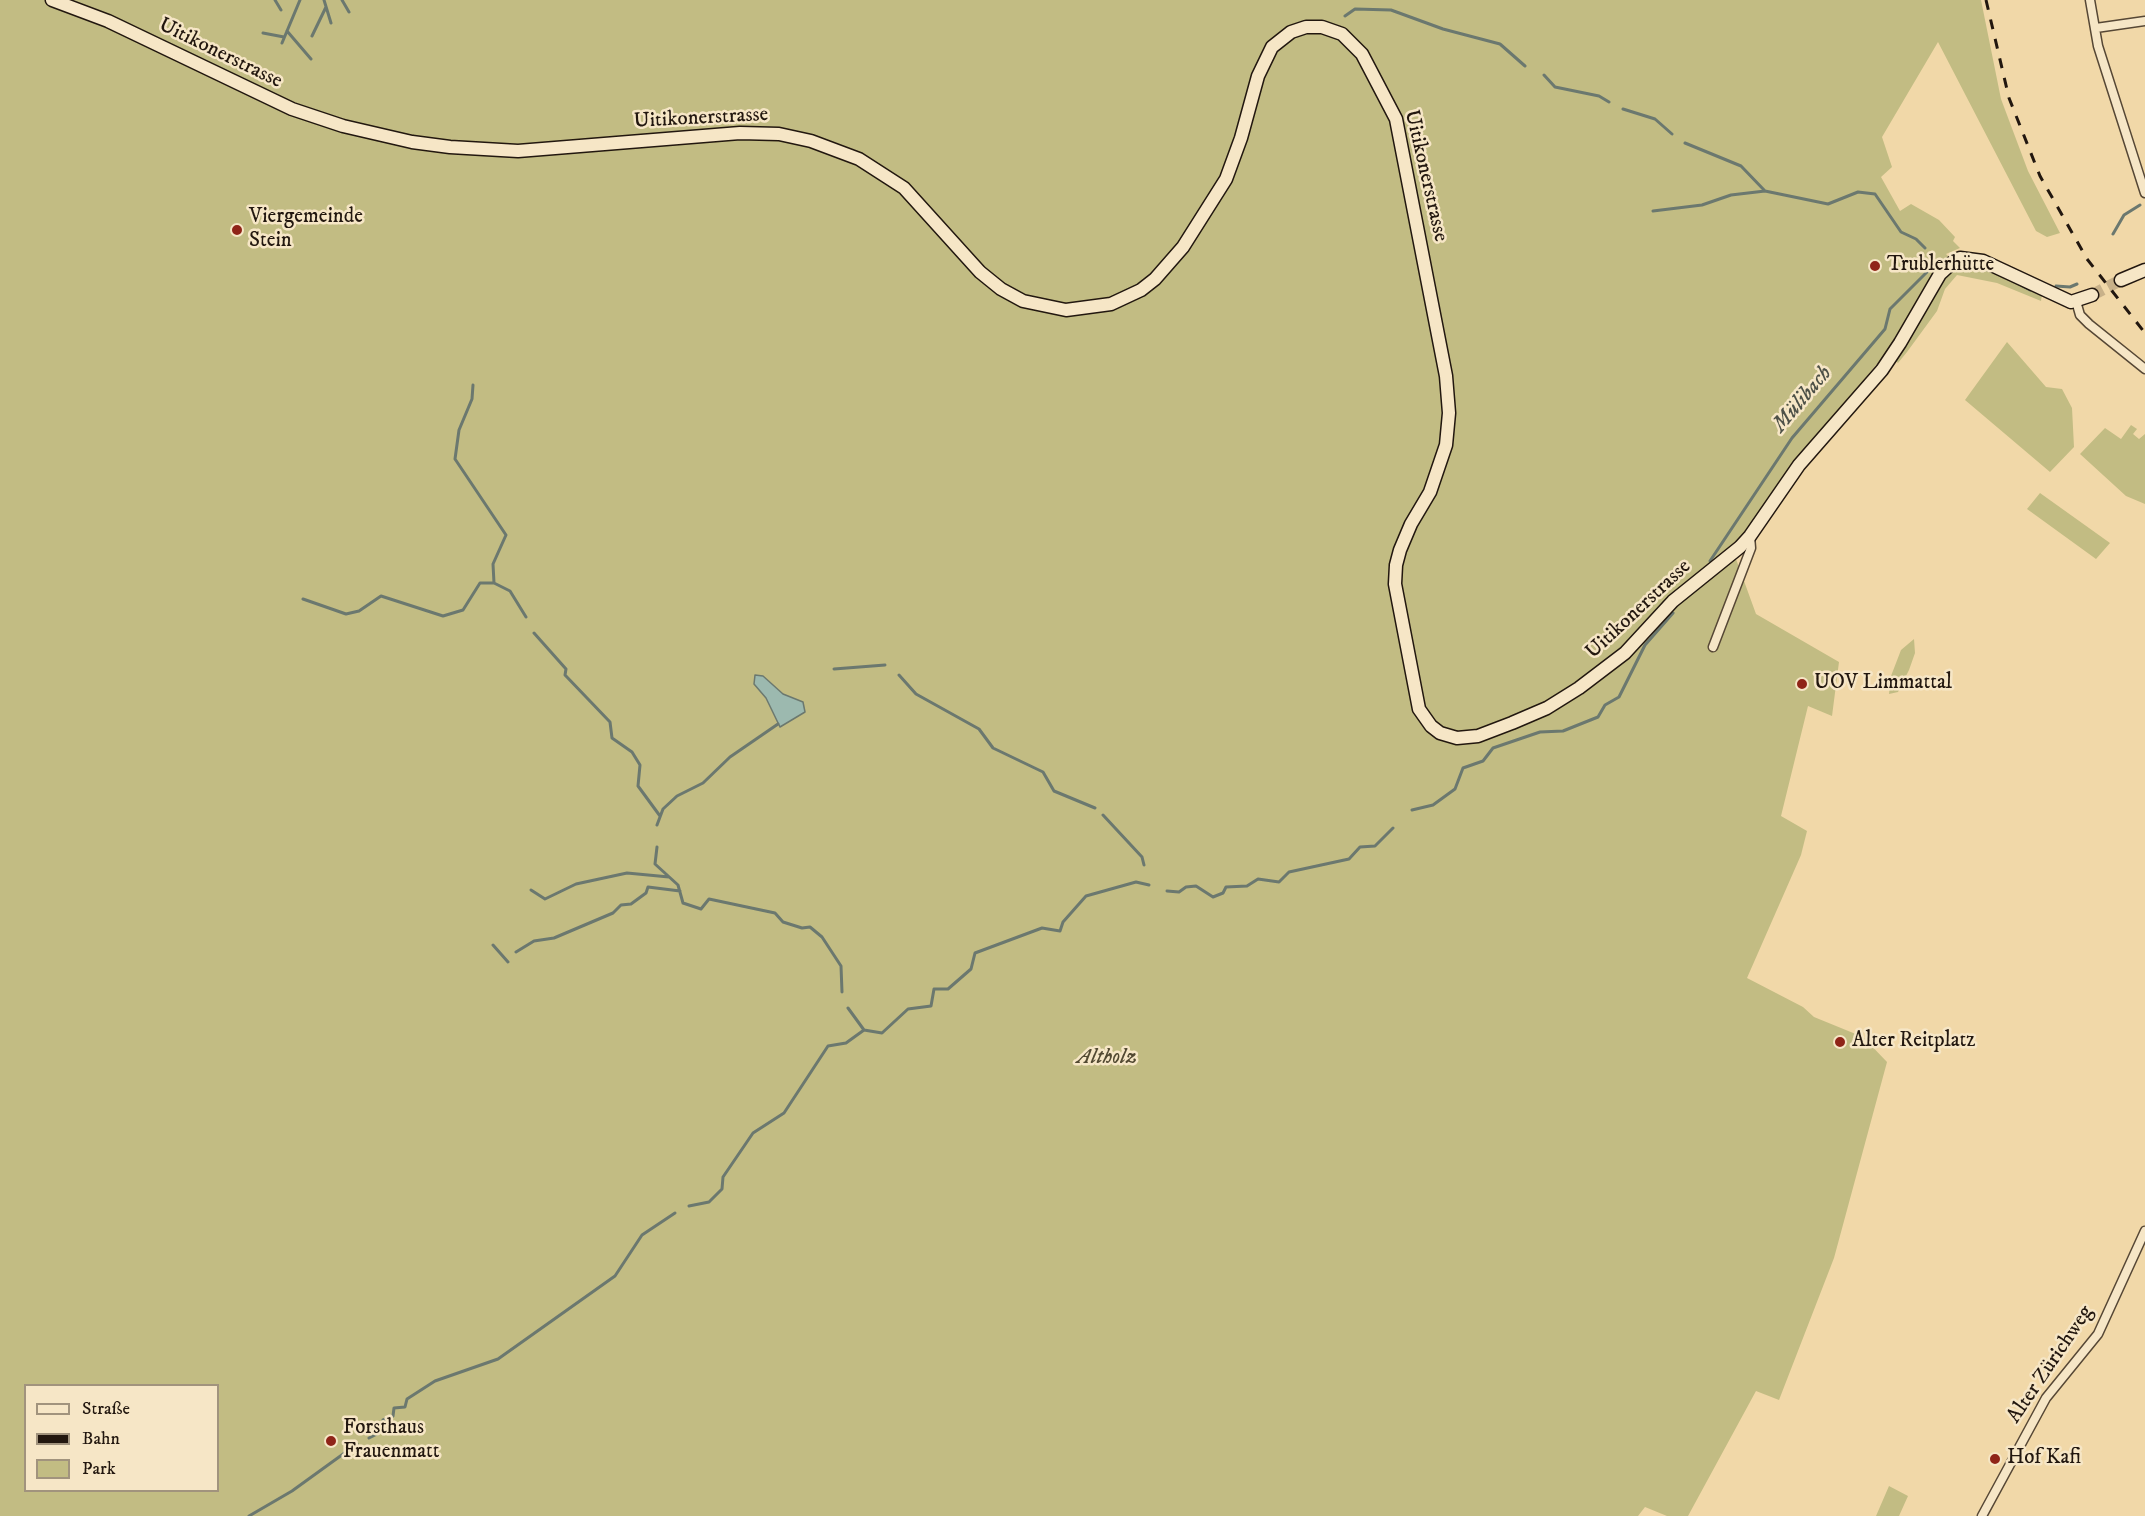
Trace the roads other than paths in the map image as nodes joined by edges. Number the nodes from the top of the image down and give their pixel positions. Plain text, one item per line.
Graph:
1 (52, 0) edge
2 (2090, 0) edge
3 (2145, 21) edge
4 (2096, 28) junction
5 (2145, 193) edge
6 (2145, 270) edge
7 (2121, 280) tunnel mouth
8 (2092, 296) tunnel mouth
9 (2076, 302) junction
10 (2145, 369) edge
11 (1750, 536) junction
12 (1713, 647) dead end
13 (2145, 1231) edge
14 (1982, 1516) edge

1 - 11 street, Uitikonerstrasse
2 - 4 street
3 - 4 street
4 - 5 street
6 - 7 street
8 - 9 street
9 - 10 street
9 - 11 street, Uitikonerstrasse
11 - 12 street
13 - 14 street, Alter Zürichweg

